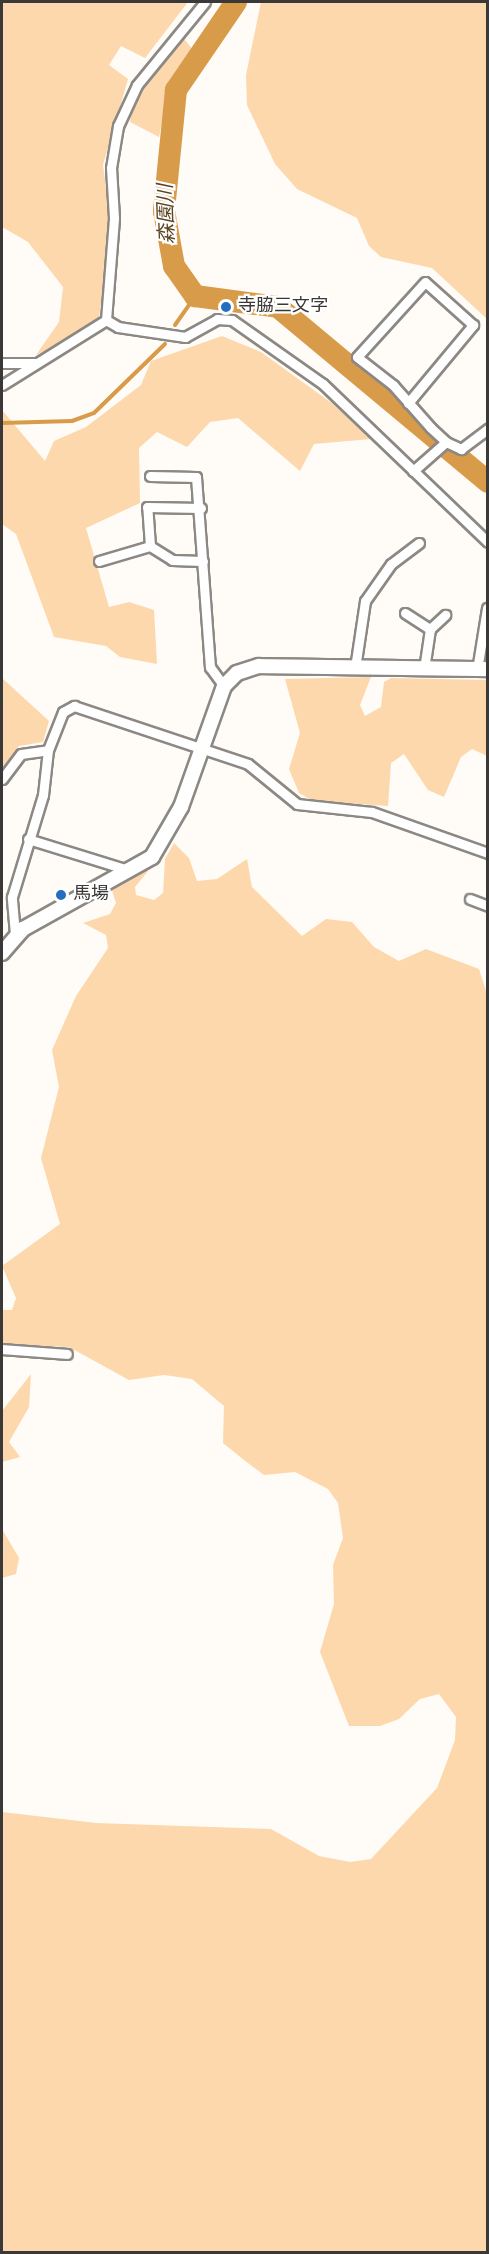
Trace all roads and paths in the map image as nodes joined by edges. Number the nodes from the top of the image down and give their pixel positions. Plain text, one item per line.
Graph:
1 (205, 2) edge
2 (106, 320) junction
3 (2, 363) edge
4 (35, 363) junction
5 (2, 385) edge
6 (408, 403) junction
7 (488, 429) edge
8 (446, 442) junction
9 (413, 471) junction
10 (150, 476) dead end
11 (201, 508) junction
12 (488, 542) edge
13 (418, 543) dead end
14 (150, 546) junction
15 (99, 561) dead end
16 (203, 561) junction
17 (487, 608) edge
18 (405, 613) dead end
19 (445, 615) dead end
20 (430, 629) junction
21 (355, 668) junction
22 (424, 669) junction
23 (482, 670) edge
24 (224, 686) junction
25 (201, 746) junction
26 (48, 750) junction
27 (2, 779) edge
28 (28, 839) junction
29 (488, 853) edge
30 (128, 870) junction
31 (7, 896) edge
32 (470, 899) dead end
33 (488, 906) edge
34 (7, 941) edge
35 (2, 1349) edge
36 (67, 1354) dead end

1 - 2 street
2 - 4 street
2 - 9 street
3 - 4 street
4 - 5 street
6 - 6 street
6 - 8 street
7 - 8 street
8 - 9 street
9 - 12 street
10 - 11 street
11 - 14 street
11 - 16 street
13 - 21 street
14 - 15 street
14 - 16 street
16 - 24 street
17 - 23 street
18 - 20 street
19 - 20 street
20 - 22 street
21 - 22 street
21 - 24 street
22 - 23 street
24 - 25 street
25 - 26 street
25 - 29 street
25 - 30 street
26 - 27 street
26 - 28 street
28 - 30 street
28 - 31 street
30 - 34 street
31 - 34 street
32 - 33 street
35 - 36 street

